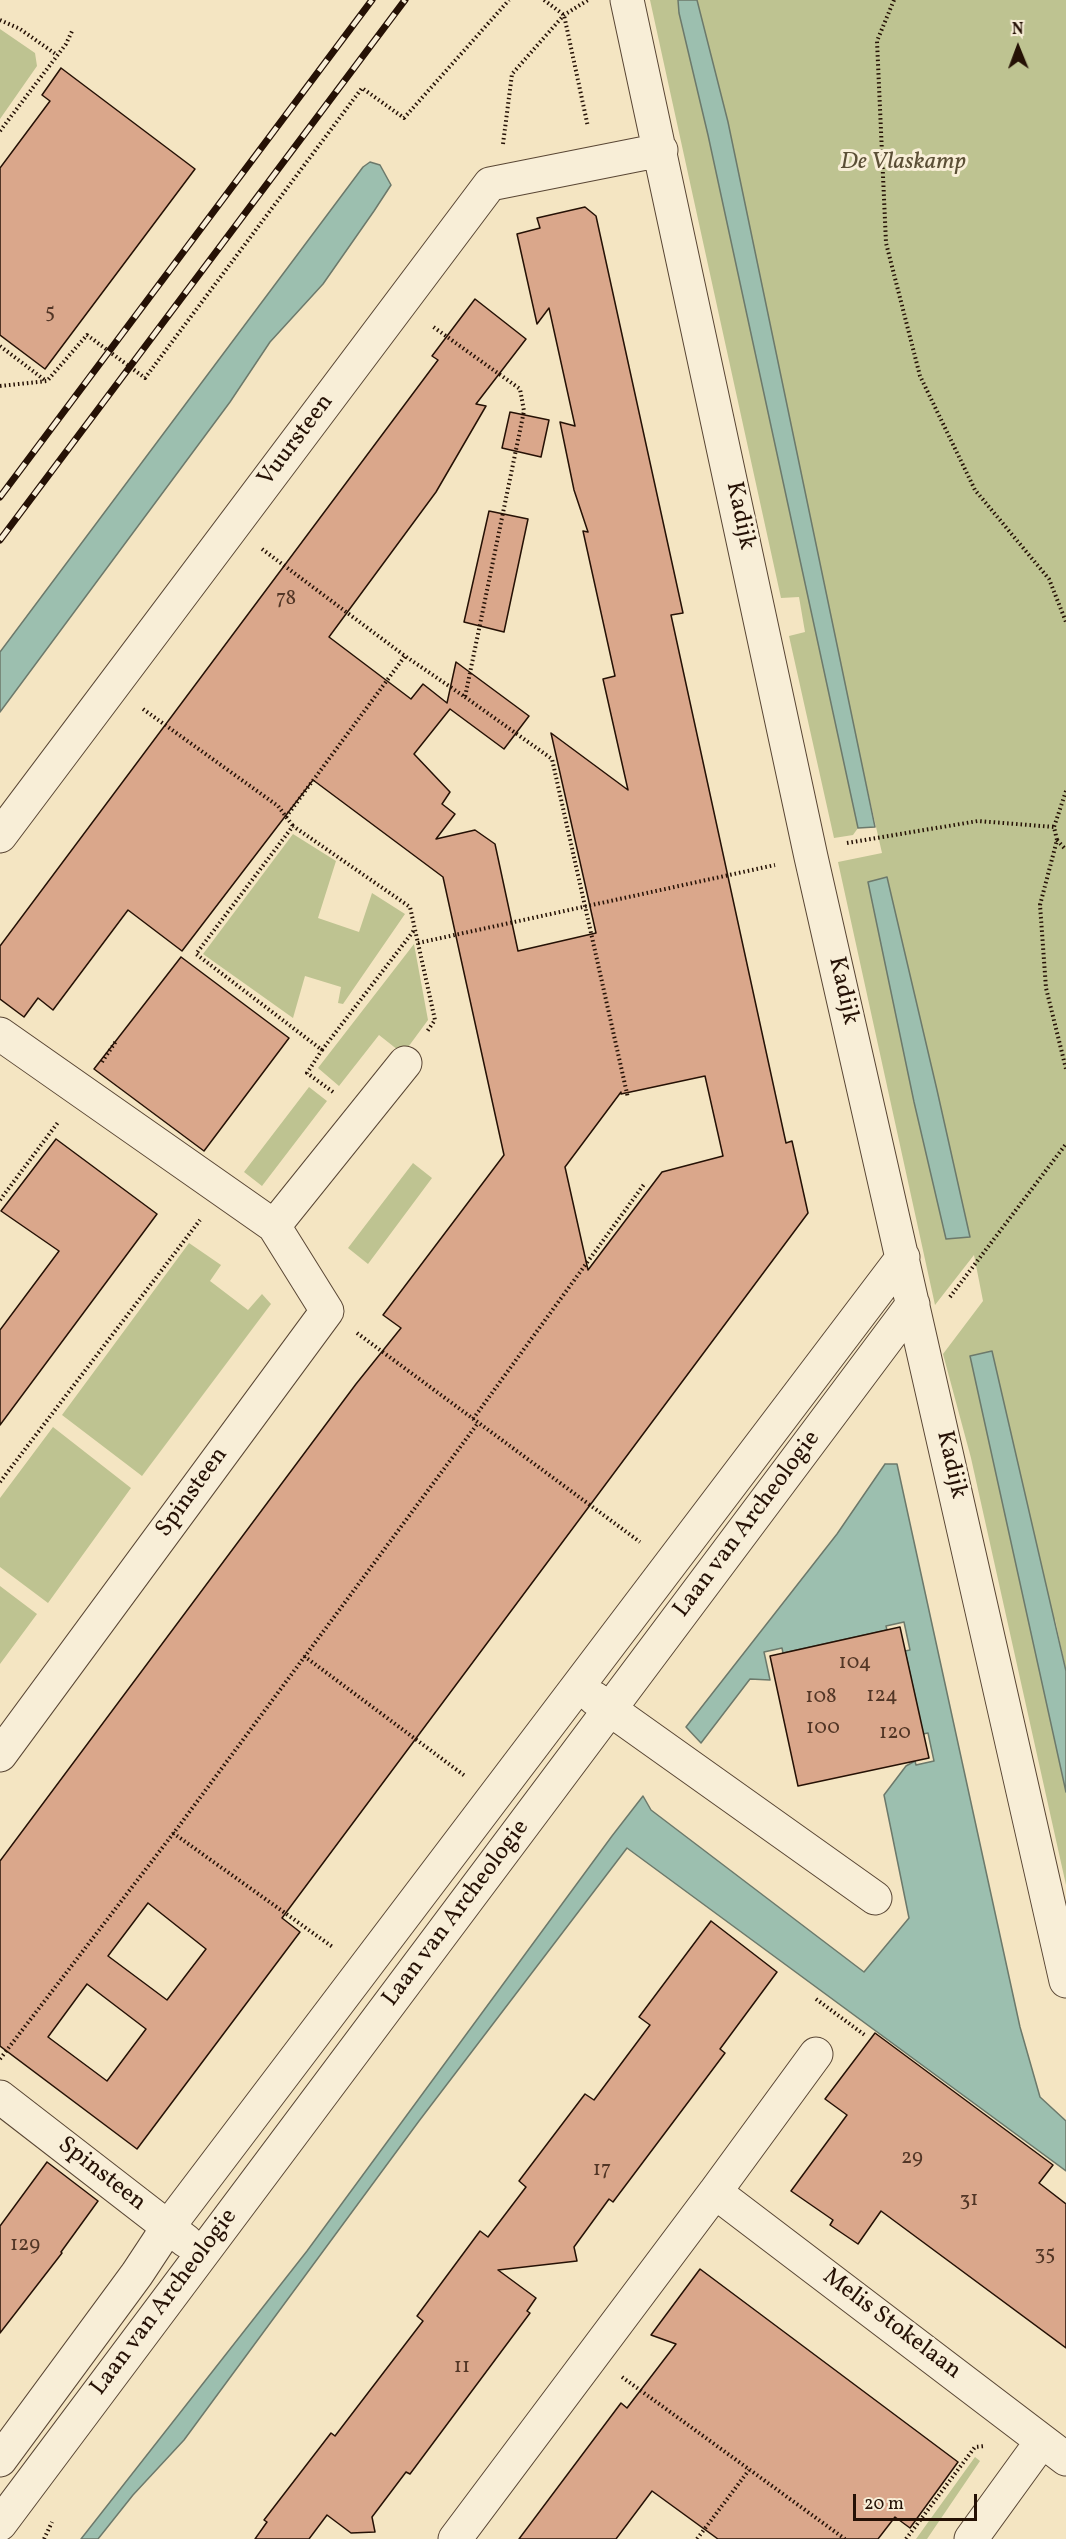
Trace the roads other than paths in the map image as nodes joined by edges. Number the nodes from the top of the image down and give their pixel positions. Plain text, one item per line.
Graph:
1 (627, 0) edge
2 (661, 150) junction
3 (0, 836) edge
4 (0, 1034) edge
5 (405, 1063) road end
6 (274, 1226) junction
7 (903, 1257) junction
8 (913, 1304) junction
9 (578, 1686) junction
10 (610, 1709) junction
11 (0, 1755) edge
12 (875, 1898) dead end
13 (1066, 1981) edge
14 (816, 2054) dead end
15 (0, 2097) edge
16 (715, 2192) junction
17 (168, 2227) junction
18 (201, 2254) junction
19 (1050, 2446) edge
20 (0, 2460) edge
21 (0, 2524) edge
22 (455, 2539) edge
23 (971, 2539) edge

1 - 2 street, Kadijk
2 - 3 street, Vuursteen
2 - 7 street, Kadijk
4 - 6 street
5 - 6 street
6 - 11 street, Spinsteen
7 - 8 street, Kadijk
7 - 9 street, Laan van Archeologie
8 - 10 street, Laan van Archeologie
8 - 13 street, Kadijk
9 - 10 street
9 - 17 street, Laan van Archeologie
10 - 12 street
10 - 18 street, Laan van Archeologie
14 - 16 street
15 - 17 street, Spinsteen
16 - 19 street, Melis Stokelaan
16 - 22 street
17 - 18 street, Spinsteen
17 - 20 street, Laan van Archeologie
18 - 21 street, Laan van Archeologie
19 - 23 street

